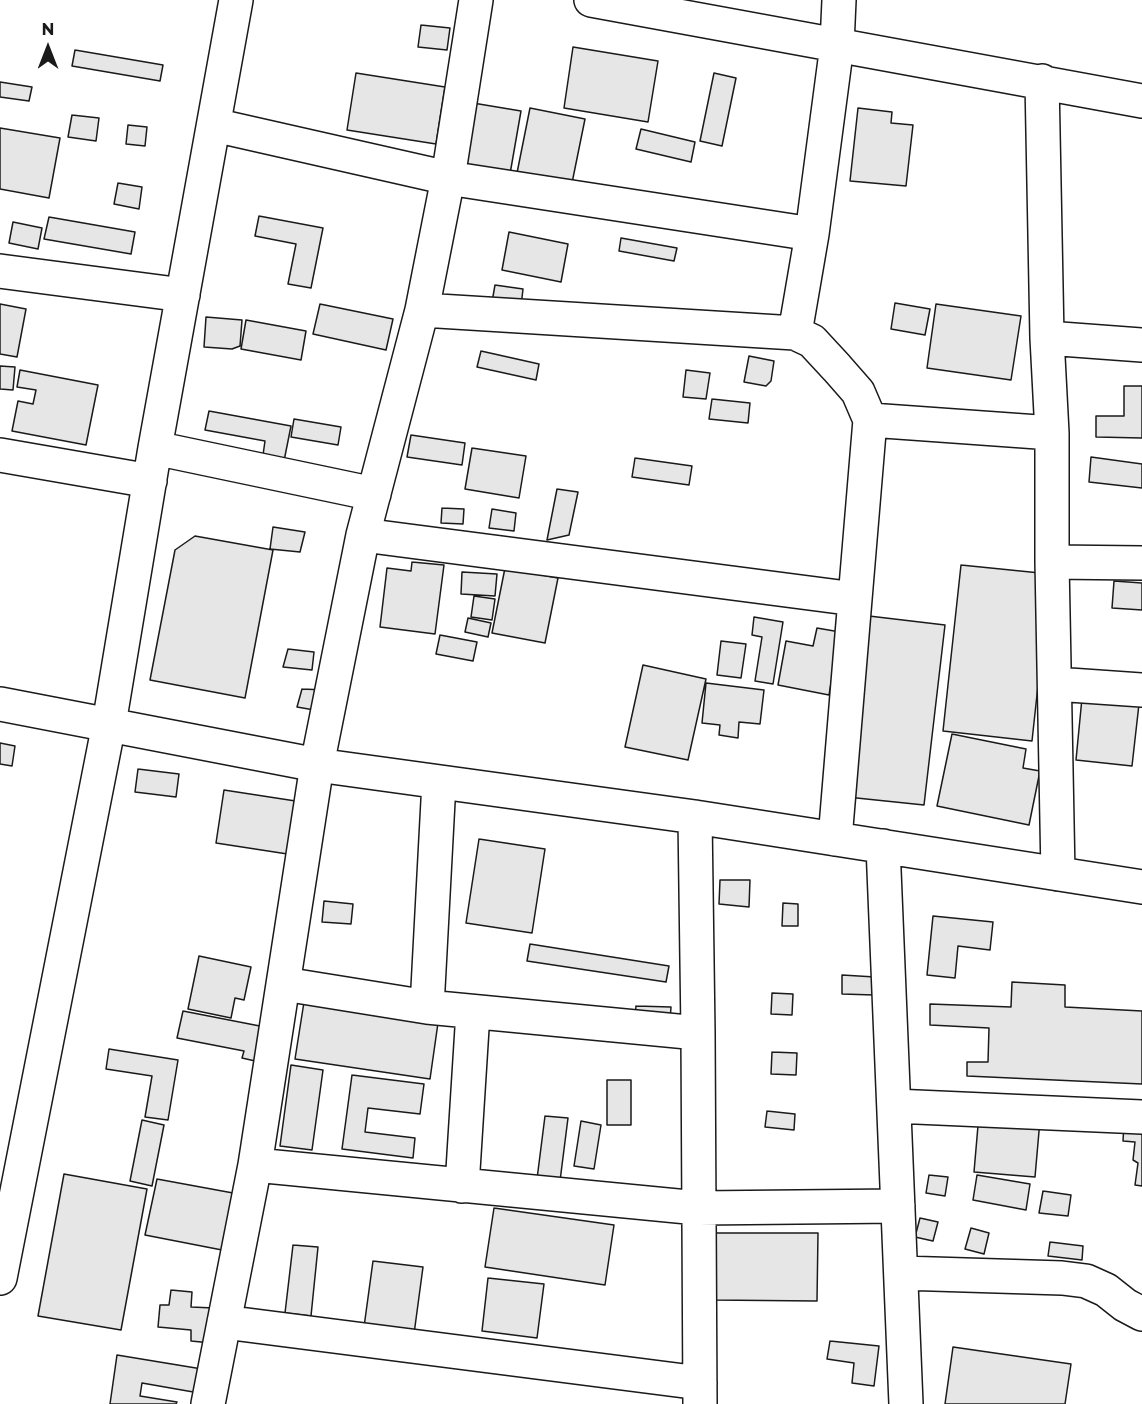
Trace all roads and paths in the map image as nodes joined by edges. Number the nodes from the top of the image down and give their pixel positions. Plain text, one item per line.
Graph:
1 (236, 0) edge
2 (476, 0) edge
3 (591, 0) edge
4 (839, 0) edge
5 (837, 45) junction
6 (1042, 81) junction
7 (1142, 101) edge
8 (214, 125) junction
9 (448, 178) junction
10 (812, 234) junction
11 (0, 271) edge
12 (183, 295) junction
13 (422, 310) junction
14 (795, 333) junction
15 (1047, 338) junction
16 (1142, 345) edge
17 (870, 420) junction
18 (1052, 433) junction
19 (155, 448) junction
20 (0, 455) edge
21 (150, 481) junction
22 (374, 494) junction
23 (363, 535) junction
24 (1052, 562) junction
25 (1142, 563) edge
26 (855, 600) junction
27 (1054, 684) junction
28 (1142, 690) edge
29 (0, 704) edge
30 (109, 724) junction
31 (317, 765) junction
32 (440, 782) junction
33 (695, 817) junction
34 (835, 839) junction
35 (883, 846) junction
36 (1058, 874) junction
37 (1142, 887) edge
38 (284, 984) junction
39 (427, 1007) junction
40 (473, 1012) junction
41 (699, 1033) junction
42 (894, 1106) junction
43 (1142, 1117) edge
44 (255, 1166) junction
45 (462, 1186) junction
46 (898, 1206) junction
47 (699, 1208) junction
48 (901, 1273) junction
49 (0, 1278) edge
50 (1142, 1314) edge
51 (224, 1322) junction
52 (700, 1394) edge
53 (208, 1404) edge
54 (906, 1404) edge

1 - 8 street
2 - 9 street
3 - 5 street
4 - 5 street
5 - 6 street
5 - 10 street
6 - 7 street
6 - 15 street
8 - 9 street
8 - 12 street
9 - 10 street
9 - 13 street
10 - 14 street
11 - 12 street
12 - 19 street
13 - 14 street
13 - 22 street
14 - 17 street
15 - 16 street
15 - 18 street
17 - 18 street
17 - 26 street
18 - 24 street
19 - 21 street
19 - 22 street
20 - 21 street
21 - 30 street
22 - 23 street
23 - 26 street
23 - 31 street
24 - 25 street
24 - 27 street
26 - 34 street
27 - 28 street
27 - 36 street
29 - 30 street
30 - 31 street
30 - 49 street
31 - 32 street
31 - 38 street
32 - 33 street
32 - 39 street
33 - 34 street
33 - 41 street
34 - 35 street
35 - 36 street
35 - 42 street
36 - 37 street
38 - 39 street
38 - 44 street
39 - 40 street
40 - 41 street
40 - 45 street
41 - 47 street
42 - 43 street
42 - 46 street
44 - 45 street
44 - 51 street
45 - 47 street
46 - 47 street
46 - 48 street
47 - 52 street
48 - 50 street
48 - 54 street
51 - 52 street
51 - 53 street

